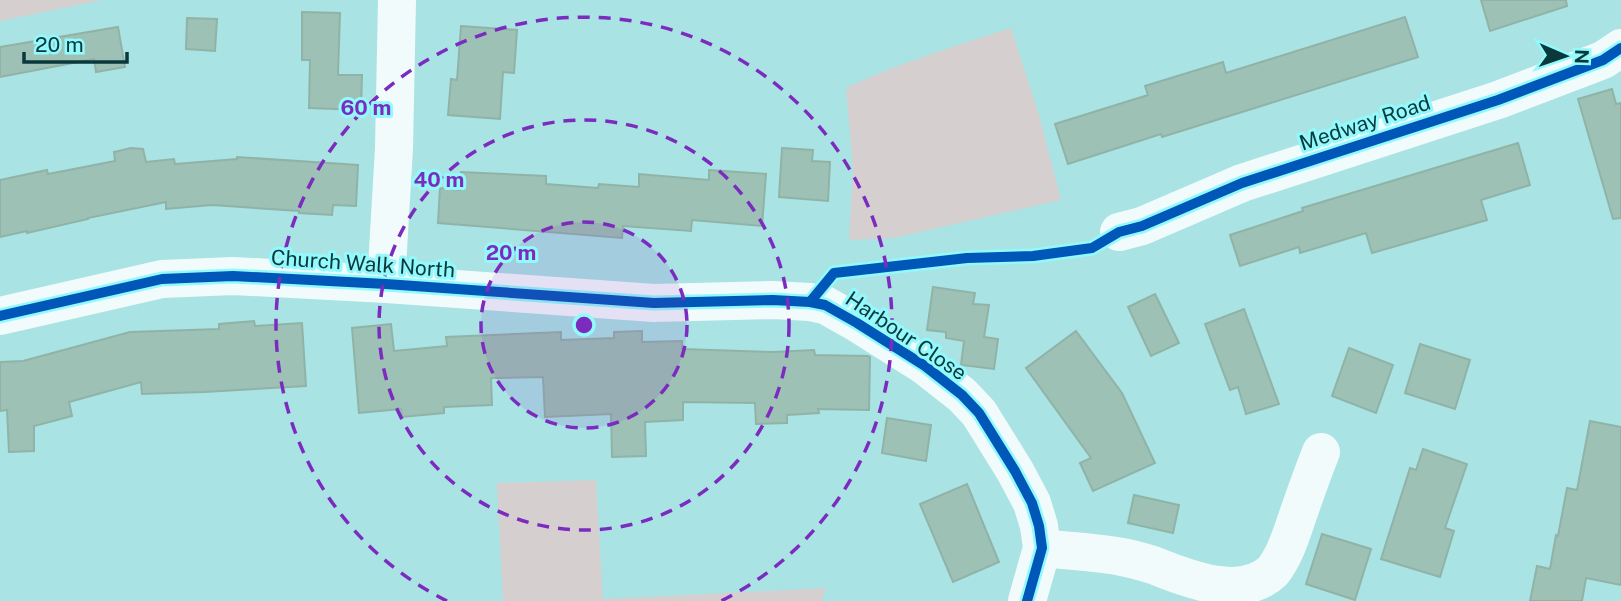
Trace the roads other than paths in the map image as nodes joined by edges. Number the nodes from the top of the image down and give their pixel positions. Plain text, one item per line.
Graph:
1 (397, 0) edge
2 (1621, 48) edge
3 (1119, 232) dead end
4 (386, 284) junction
5 (810, 302) joint
6 (0, 316) edge
7 (1321, 452) dead end
8 (1042, 548) junction
9 (1027, 601) edge

1 - 4 street
2 - 3 street, Medway Road
4 - 5 street, Church Walk North
4 - 6 street, Church Walk North
5 - 8 street, Harbour Close
7 - 8 street
8 - 9 street, Harbour Close

